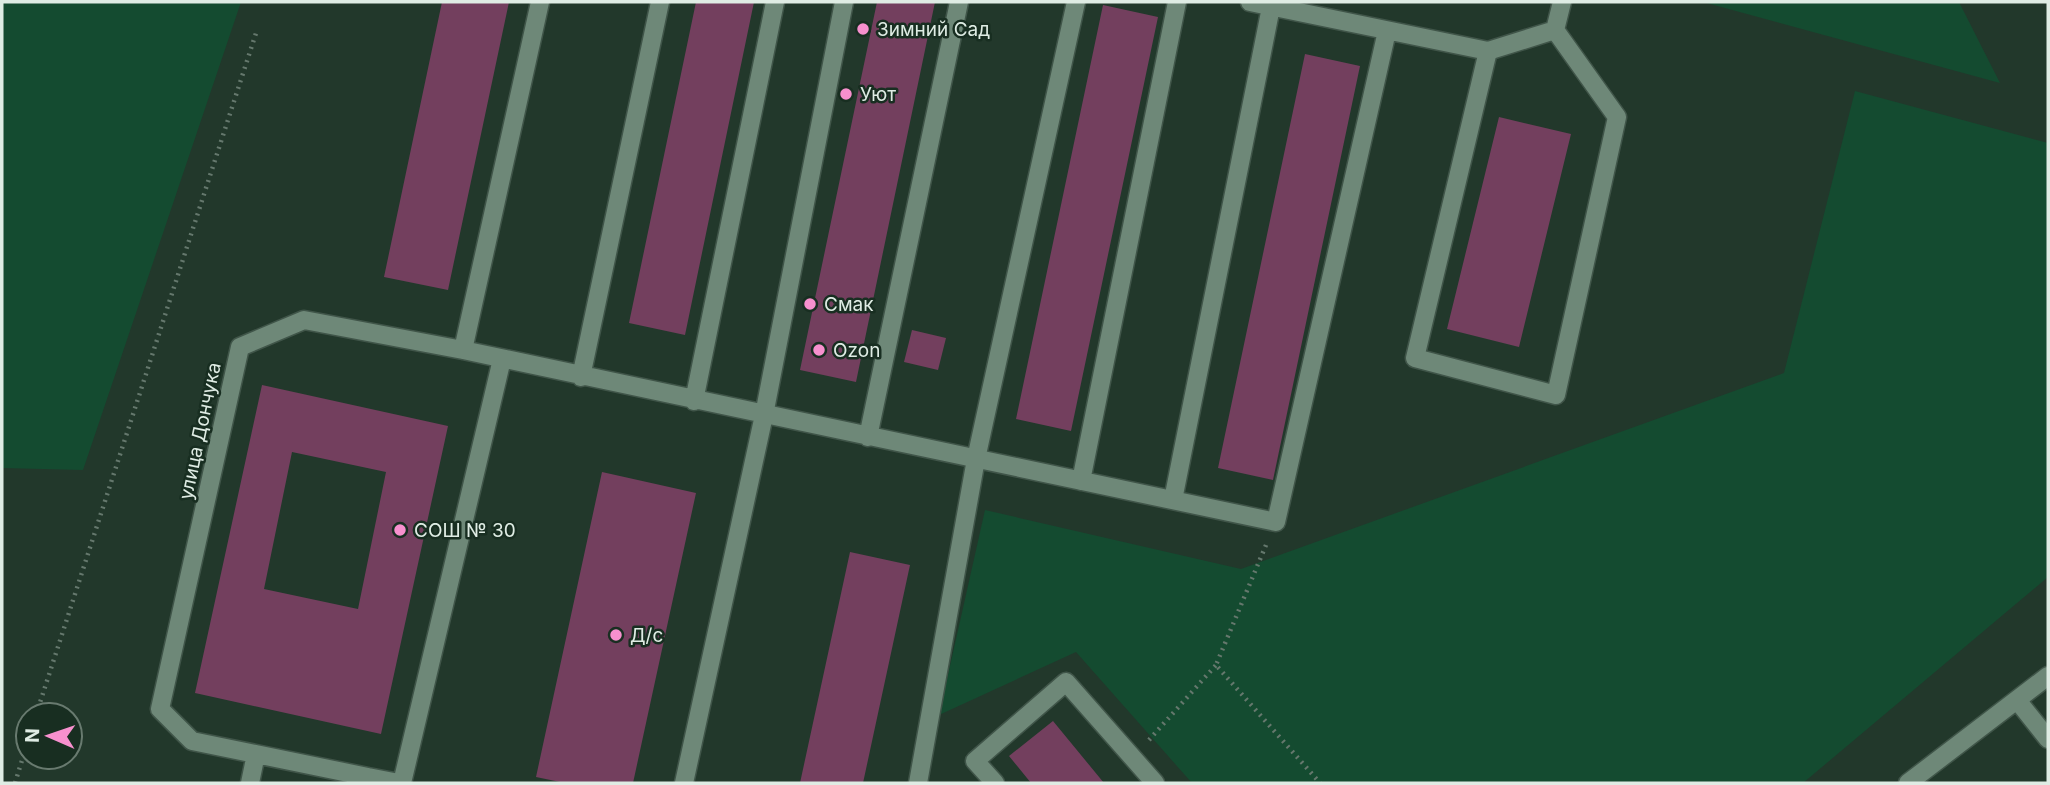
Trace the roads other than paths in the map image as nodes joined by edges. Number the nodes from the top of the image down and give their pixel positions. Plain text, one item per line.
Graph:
1 (540, 2) edge
2 (660, 2) edge
3 (775, 2) edge
4 (844, 2) edge
5 (959, 2) edge
6 (1076, 2) edge
7 (1177, 2) edge
8 (1250, 2) edge
9 (1562, 2) edge
10 (1271, 7) junction
11 (1555, 30) junction
12 (1387, 31) junction
13 (1488, 51) junction
14 (463, 351) junction
15 (502, 359) junction
16 (581, 377) junction
17 (694, 401) junction
18 (764, 415) junction
19 (868, 437) junction
20 (976, 459) junction
21 (1081, 481) junction
22 (1173, 500) junction
23 (2048, 676) edge
24 (2017, 700) junction
25 (2048, 739) edge
26 (257, 754) junction
27 (367, 780) edge
28 (250, 783) edge
29 (401, 783) edge
30 (684, 783) edge
31 (918, 783) edge
32 (995, 783) edge
33 (1155, 783) edge
34 (1908, 783) edge

1 - 14 street
2 - 16 street
3 - 17 street
4 - 18 street
5 - 19 street
6 - 20 street
7 - 21 street
8 - 10 street
9 - 11 street
10 - 12 street
10 - 22 street
11 - 13 street
11 - 13 street
12 - 13 street
12 - 22 street
14 - 15 street
14 - 26 street, улица Дончука
15 - 16 street
15 - 29 street
16 - 17 street
17 - 18 street
18 - 19 street
18 - 30 street
19 - 20 street
20 - 21 street
20 - 31 street
21 - 22 street
23 - 24 street
24 - 25 street
24 - 34 street
26 - 27 street, улица Дончука
26 - 28 street
27 - 29 street, улица Дончука
32 - 33 street

